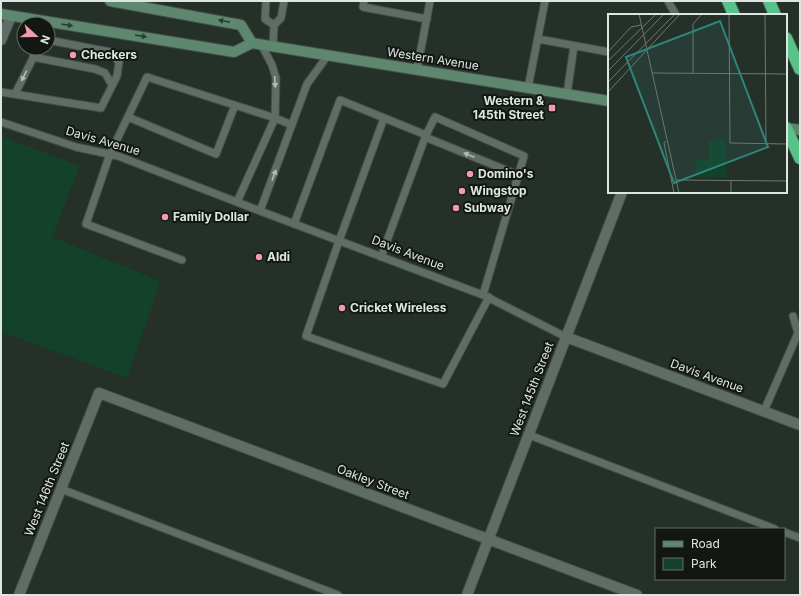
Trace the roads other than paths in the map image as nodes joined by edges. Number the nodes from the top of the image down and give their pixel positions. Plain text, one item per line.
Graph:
1 (110, 1) edge
2 (266, 1) edge
3 (284, 1) edge
4 (364, 1) edge
5 (430, 1) edge
6 (545, 1) edge
7 (668, 1) edge
8 (728, 1) edge
9 (769, 1) edge
10 (675, 14) edge
11 (734, 14) edge
12 (775, 14) edge
13 (6, 15) edge
14 (427, 19) junction
15 (274, 25) junction
16 (538, 39) junction
17 (1, 40) edge
18 (56, 42) edge
19 (788, 42) edge
20 (252, 44) junction
21 (262, 46) junction
22 (574, 46) junction
23 (273, 47) junction
24 (608, 52) edge
25 (328, 55) junction
26 (33, 57) joint
27 (800, 69) edge
28 (417, 70) junction
29 (112, 85) junction
30 (528, 88) junction
31 (1, 92) edge
32 (15, 94) junction
33 (567, 94) junction
34 (608, 101) edge
35 (235, 105) junction
36 (128, 118) junction
37 (275, 118) junction
38 (384, 118) junction
39 (1, 122) edge
40 (292, 125) junction
41 (787, 128) edge
42 (787, 130) edge
43 (800, 130) edge
44 (425, 136) junction
45 (110, 154) junction
46 (800, 158) edge
47 (518, 176) junction
48 (622, 193) edge
49 (237, 202) junction
50 (260, 211) junction
51 (294, 224) junction
52 (339, 241) junction
53 (381, 256) junction
54 (182, 260) dead end
55 (486, 296) junction
56 (793, 316) dead end
57 (566, 337) junction
58 (99, 393) joint
59 (764, 411) junction
60 (800, 424) edge
61 (529, 435) junction
62 (61, 489) junction
63 (773, 528) edge
64 (785, 532) edge
65 (800, 538) edge
66 (488, 540) junction
67 (21, 594) edge
68 (338, 595) edge
69 (467, 595) edge
70 (637, 595) edge

20 -> 1 main road
2 - 15 lane
3 - 15 lane
4 - 14 lane
5 - 14 lane
6 - 16 lane
7 - 10 lane
8 - 11 highway
9 - 12 highway
13 - 17 street
13 -> 20 main road
14 - 28 lane
15 - 23 lane
16 - 22 lane
16 - 30 lane
18 - 29 lane
19 - 27 highway
20 - 21 main road, Western Avenue
21 - 23 main road, Western Avenue
21 -> 37 lane
22 - 24 lane
22 - 33 lane
23 - 25 main road, Western Avenue
25 - 28 main road, Western Avenue
25 - 40 lane
26 - 29 lane
26 -> 32 lane
28 - 30 main road, Western Avenue
29 - 32 lane
30 - 33 main road, Western Avenue
31 - 32 lane
33 - 34 main road, Western Avenue
35 - 36 lane
35 - 36 lane
35 - 37 lane
36 - 45 lane
37 - 40 lane
37 - 49 lane
38 - 44 lane
38 - 51 lane
38 - 52 lane
39 - 45 lane, Davis Avenue
50 -> 40 lane
41 - 43 main road
42 - 46 highway
47 -> 44 lane
44 - 47 lane
44 - 53 lane
45 - 49 lane, Davis Avenue
45 - 54 lane
47 - 55 lane
48 - 57 street, West 145th Street
49 - 50 lane, Davis Avenue
50 - 51 lane, Davis Avenue
51 - 52 lane, Davis Avenue
52 - 53 lane, Davis Avenue
52 - 55 lane
53 - 55 lane, Davis Avenue
55 - 57 lane, Davis Avenue
56 - 59 lane
57 - 59 street, Davis Avenue
57 - 61 street, West 145th Street
58 - 62 street, West 146th Street
58 - 66 street, Oakley Street
59 - 60 street, Davis Avenue
61 - 63 lane
61 - 66 street, West 145th Street
62 - 67 street, West 146th Street
62 - 68 lane
64 - 65 lane
66 - 69 street, West 145th Street
66 - 70 street, Oakley Street

